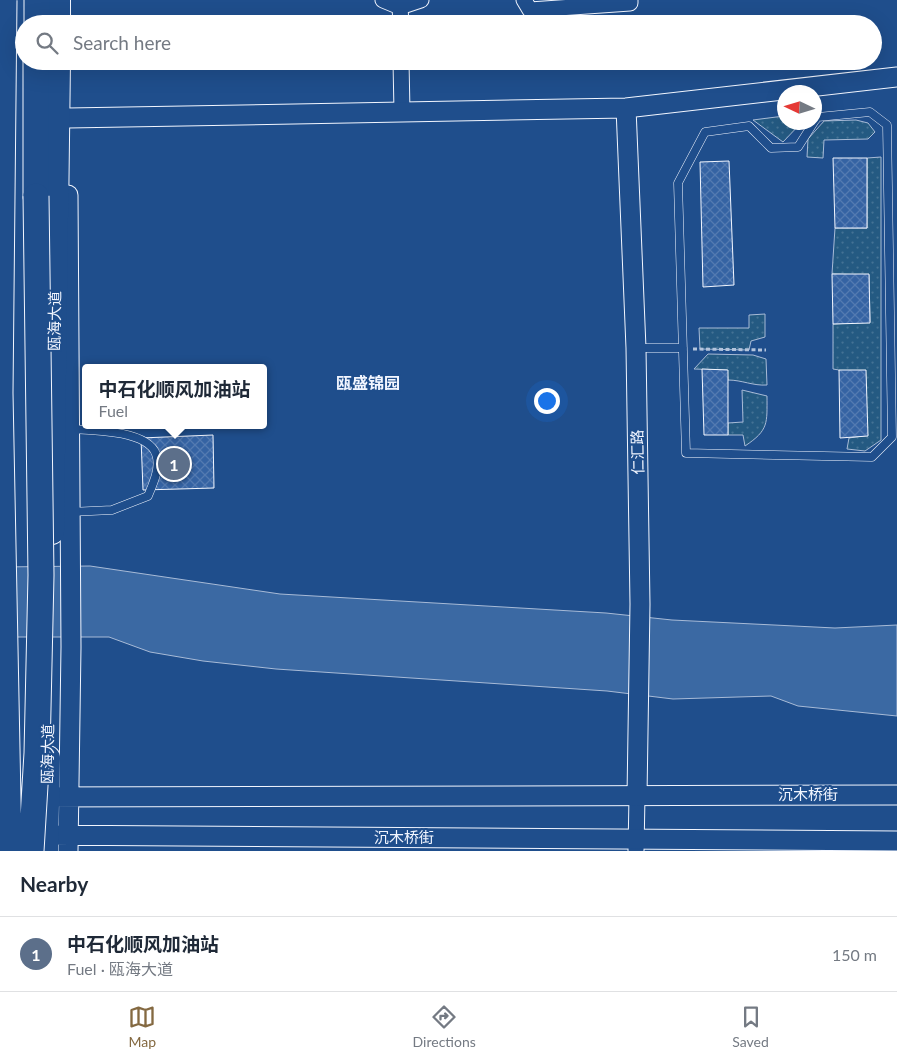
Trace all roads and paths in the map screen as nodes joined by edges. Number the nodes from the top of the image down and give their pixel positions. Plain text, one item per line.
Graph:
1 (4, 0) edge
2 (37, 0) edge
3 (58, 0) edge
4 (70, 0) edge
5 (383, 0) edge
6 (421, 0) edge
7 (524, 0) edge
8 (630, 0) edge
9 (400, 6) junction
10 (36, 15) edge
11 (58, 15) edge
12 (69, 15) edge
13 (400, 15) edge
14 (36, 70) edge
15 (58, 70) edge
16 (69, 70) edge
17 (401, 70) edge
18 (897, 77) edge
19 (626, 108) junction
20 (402, 112) junction
21 (822, 117) edge
22 (68, 118) junction
23 (809, 130) edge
24 (636, 348) junction
25 (683, 348) junction
26 (766, 350) dead end
27 (69, 429) junction
28 (70, 512) junction
29 (61, 652) junction
30 (897, 795) edge
31 (637, 796) junction
32 (0, 797) edge
33 (58, 797) junction
34 (0, 835) edge
35 (897, 842) edge
36 (52, 845) edge
37 (636, 845) edge
38 (9, 851) edge

1 - 38 highway, bridge
2 - 10 highway
3 - 11 main road
4 - 12 street
5 - 9 street
6 - 9 street
7 - 8 street
9 - 13 street
14 - 36 highway, bridge
15 - 29 main road, 瓯海大道
16 - 22 street
17 - 20 street
18 - 19 street
19 - 20 street
19 - 24 street, 仁汇路
20 - 22 street
21 - 25 lane
22 - 27 street
23 - 25 lane
24 - 25 lane
24 - 31 street, 仁汇路
25 - 26 path
27 - 28 street
27 - 28 lane
28 - 29 street
29 - 33 main road, 瓯海大道
30 - 31 street, 沉木桥街
31 - 33 street, 沉木桥街
31 - 37 street
32 - 33 street, 沉木桥街
33 - 36 main road, 瓯海大道
34 - 36 street, 沉木桥街
35 - 37 street, 沉木桥街
36 - 37 street, 沉木桥街

